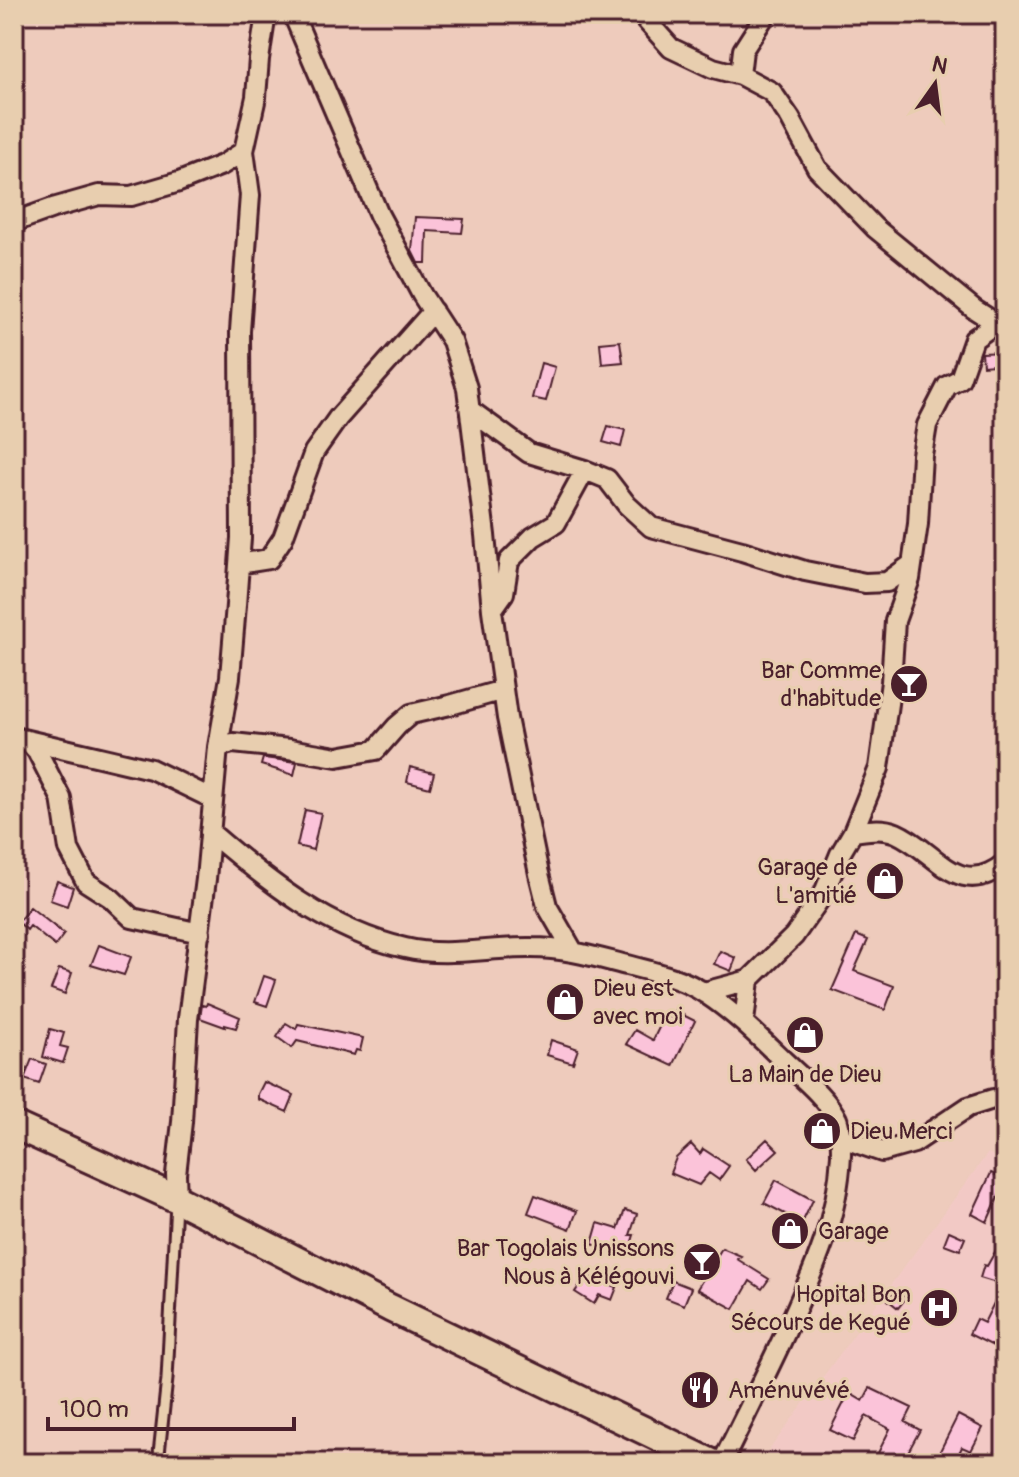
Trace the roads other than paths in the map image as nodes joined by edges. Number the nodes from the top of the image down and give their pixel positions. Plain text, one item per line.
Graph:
1 (266, 14) edge
2 (293, 14) edge
3 (644, 14) edge
4 (766, 14) edge
5 (740, 75) junction
6 (244, 151) junction
7 (14, 222) edge
8 (433, 311) junction
9 (1001, 324) edge
10 (470, 410) junction
11 (585, 470) junction
12 (239, 564) junction
13 (912, 564) junction
14 (492, 610) junction
15 (503, 690) junction
16 (21, 739) edge
17 (218, 747) junction
18 (213, 799) junction
19 (210, 832) junction
20 (853, 832) junction
21 (1005, 863) edge
22 (200, 933) junction
23 (573, 951) junction
24 (749, 980) junction
25 (704, 992) junction
26 (744, 1022) junction
27 (1005, 1099) edge
28 (14, 1125) edge
29 (839, 1137) junction
30 (177, 1199) junction
31 (158, 1463) edge
32 (712, 1463) edge
33 (722, 1463) edge

1 - 6 street
2 - 8 street
3 - 5 street
4 - 5 street
5 - 9 street
6 - 7 street
6 - 12 street
8 - 10 street
8 - 12 street
9 - 13 street
10 - 11 street
10 - 14 street
11 - 13 street
11 - 14 street
12 - 17 street
13 - 20 street
14 - 15 street
15 - 17 street
15 - 23 street
16 - 18 street
16 - 22 street
17 - 18 street
18 - 19 street
19 - 22 street
19 - 23 street
20 - 21 street
20 - 24 street
22 - 30 street
23 - 25 street
24 - 25 street
24 - 26 street
25 - 26 street
26 - 29 street
27 - 29 street
28 - 30 main road
29 - 33 street
30 - 31 lane
30 - 32 main road

